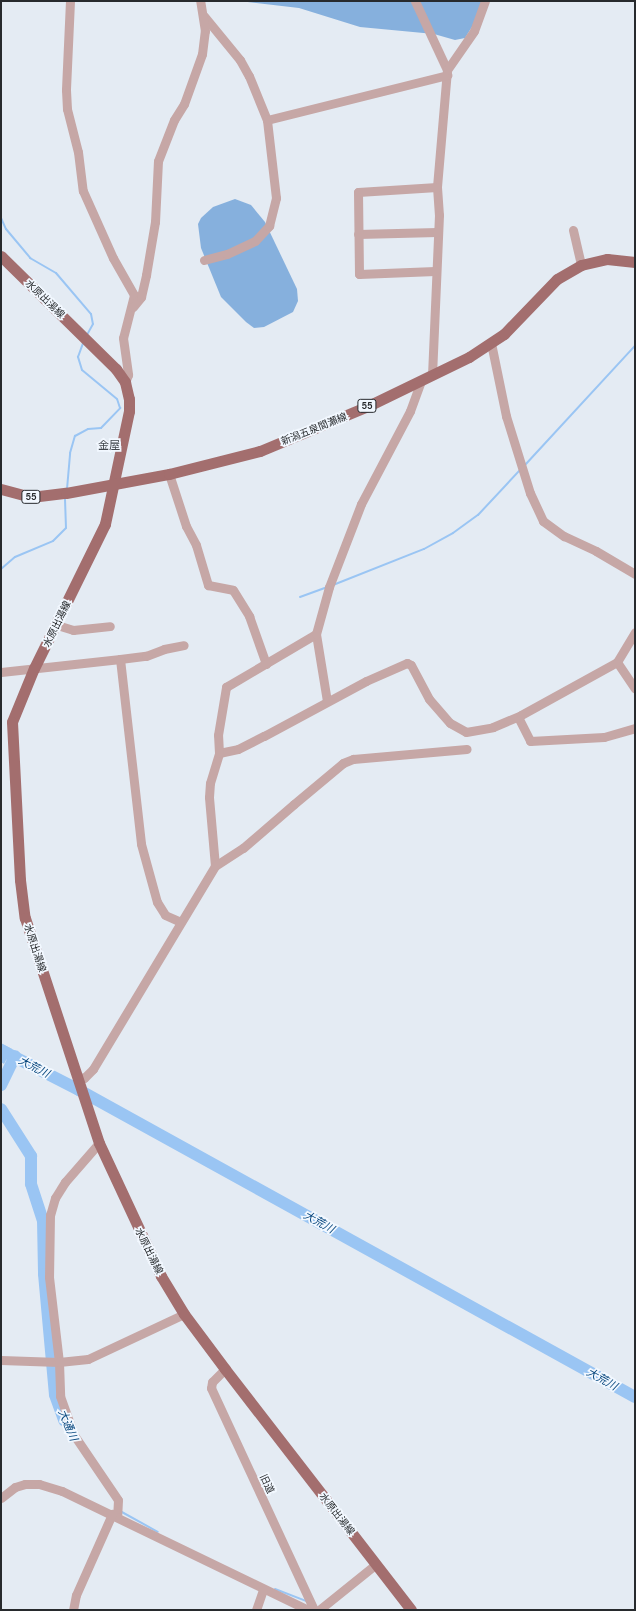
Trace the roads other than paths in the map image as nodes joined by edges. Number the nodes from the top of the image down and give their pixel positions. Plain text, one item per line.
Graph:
1 (70, 1) edge
2 (200, 1) edge
3 (415, 1) edge
4 (485, 1) edge
5 (204, 16) junction
6 (447, 73) junction
7 (267, 120) junction
8 (437, 187) junction
9 (573, 230) dead end
10 (437, 232) junction
11 (358, 234) junction
12 (1, 256) edge
13 (204, 260) dead end
14 (635, 262) edge
15 (581, 265) junction
16 (435, 271) junction
17 (132, 308) junction
18 (491, 344) junction
19 (432, 375) junction
20 (421, 381) junction
21 (125, 382) junction
22 (169, 474) junction
23 (115, 484) junction
24 (3, 492) edge
25 (635, 574) edge
26 (57, 625) junction
27 (110, 626) dead end
28 (635, 632) edge
29 (316, 634) junction
30 (184, 645) dead end
31 (120, 659) junction
32 (617, 662) junction
33 (266, 664) junction
34 (34, 668) junction
35 (1, 672) edge
36 (635, 689) edge
37 (327, 701) junction
38 (518, 717) junction
39 (635, 728) edge
40 (467, 749) dead end
41 (219, 753) junction
42 (215, 866) junction
43 (181, 922) junction
44 (79, 1080) junction
45 (99, 1143) junction
46 (184, 1314) junction
47 (1, 1360) edge
48 (58, 1361) junction
49 (225, 1369) junction
50 (1, 1498) edge
51 (114, 1516) junction
52 (376, 1564) junction
53 (263, 1590) junction
54 (73, 1610) edge
55 (256, 1610) edge
56 (308, 1610) edge
57 (314, 1610) edge
58 (319, 1610) edge
59 (410, 1610) edge

1 - 17 street
2 - 5 street
3 - 6 street
4 - 6 street
5 - 7 street
5 - 17 street
6 - 7 street
6 - 8 street
7 - 13 street
8 - 10 street
8 - 11 street
9 - 15 street
10 - 11 street
10 - 16 street
11 - 16 street
12 - 21 main road, 水原出湯線
14 - 15 main road, 新潟五泉間瀬線 / 55
15 - 18 main road, 新潟五泉間瀬線 / 55
16 - 19 street
17 - 21 street
18 - 19 main road, 新潟五泉間瀬線 / 55
18 - 25 street
19 - 20 main road, 新潟五泉間瀬線 / 55
20 - 22 main road, 新潟五泉間瀬線 / 55
20 - 29 street
21 - 23 main road, 水原出湯線
22 - 23 main road, 新潟五泉間瀬線 / 55
22 - 33 street
23 - 24 main road, 新潟五泉間瀬線 / 55
23 - 26 main road, 水原出湯線
26 - 27 street
26 - 34 main road, 水原出湯線
28 - 32 street
29 - 33 street
29 - 37 street
30 - 31 street
31 - 34 street
31 - 43 street
32 - 36 street
32 - 38 street
33 - 41 street
34 - 35 street
34 - 44 main road, 水原出湯線
37 - 38 street
37 - 41 street
38 - 39 street
40 - 42 street
41 - 42 street
42 - 43 street
43 - 44 street
44 - 45 main road, 水原出湯線
45 - 46 main road, 水原出湯線
45 - 48 street
46 - 48 street
46 - 49 main road, 水原出湯線
47 - 48 street
48 - 51 street
49 - 52 main road, 水原出湯線
49 - 57 street, 旧道
50 - 51 street
51 - 53 street
51 - 54 street
52 - 58 street
52 - 59 main road, 水原出湯線
53 - 55 street
53 - 56 street

